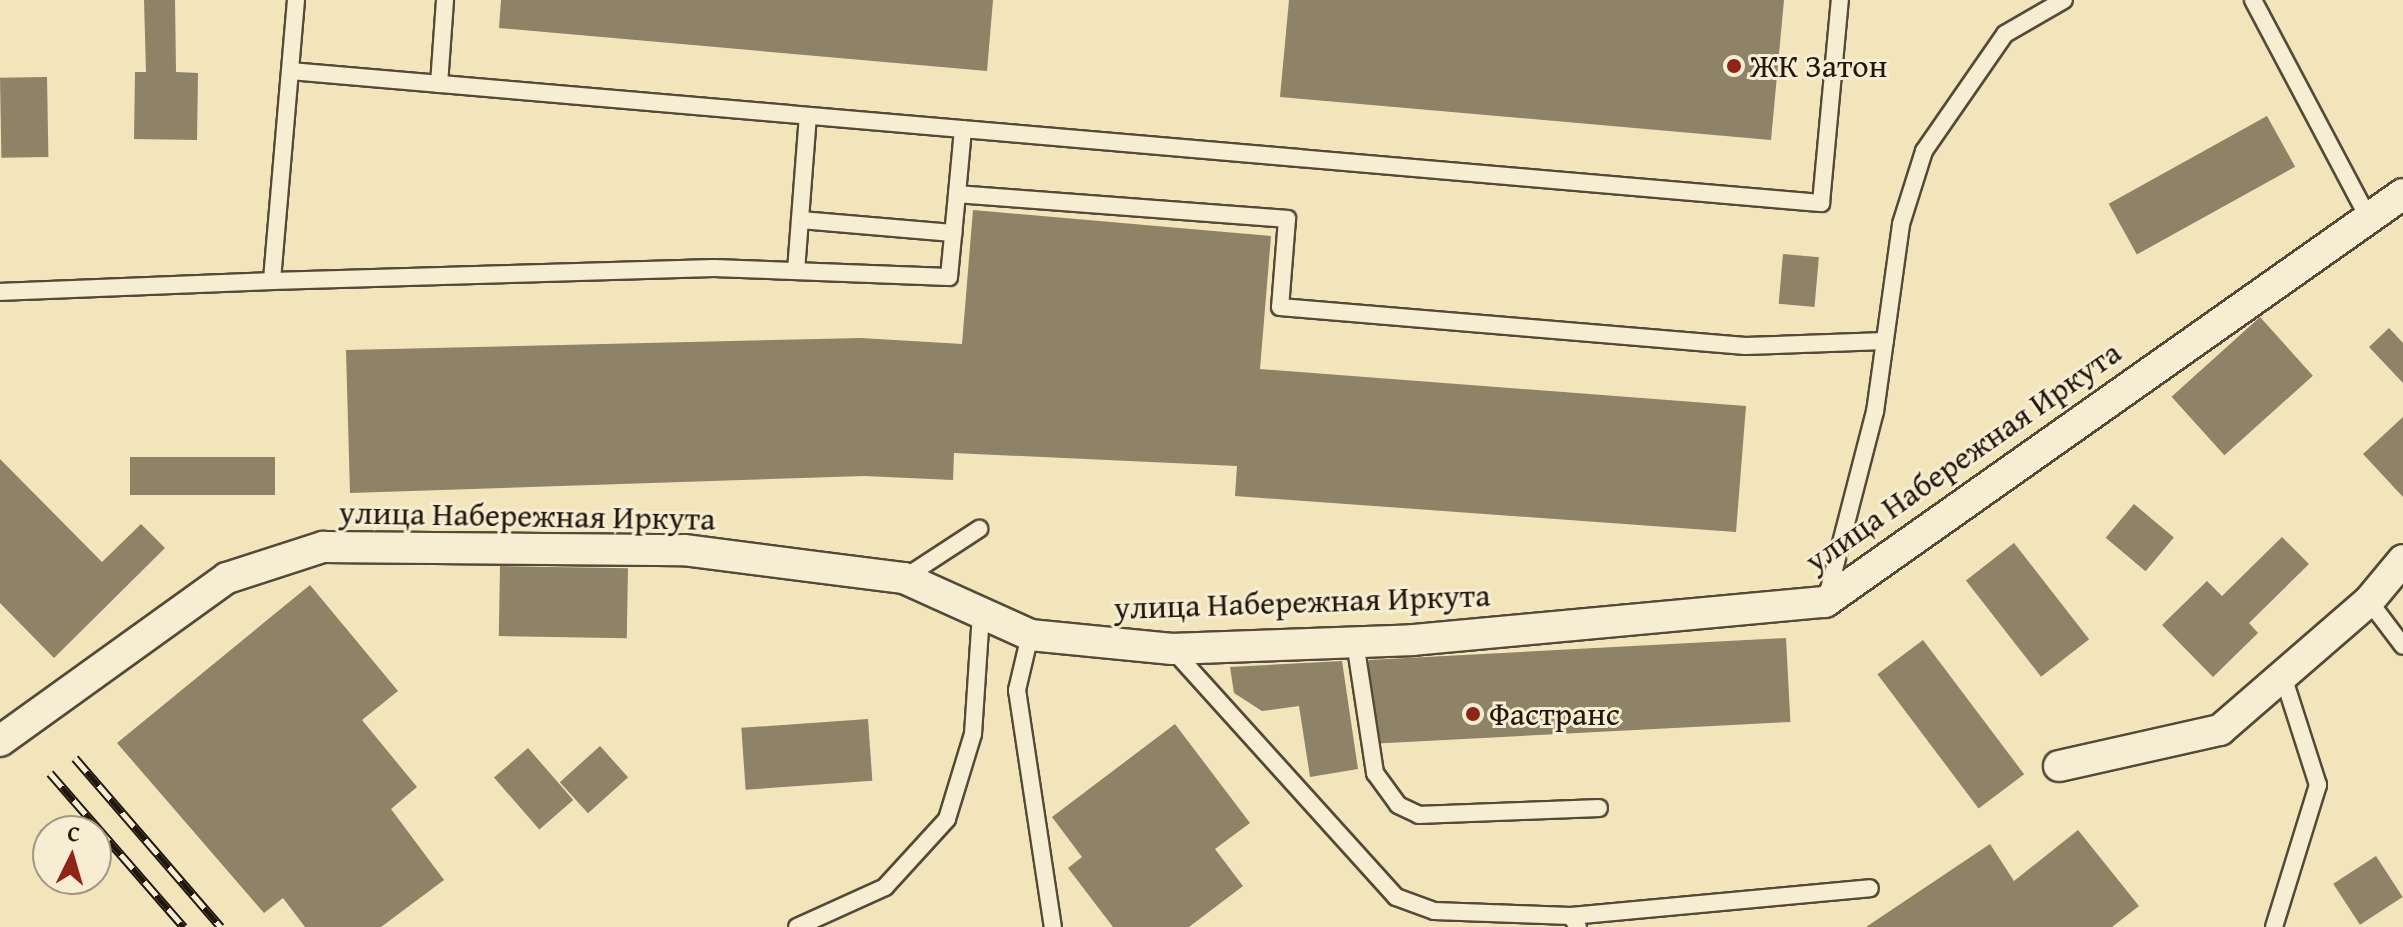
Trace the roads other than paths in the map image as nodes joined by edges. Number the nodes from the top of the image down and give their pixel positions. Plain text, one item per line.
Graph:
1 (296, 0) edge
2 (445, 0) edge
3 (1840, 0) edge
4 (2064, 0) edge
5 (2253, 0) edge
6 (290, 71) junction
7 (439, 84) junction
8 (808, 116) junction
9 (963, 129) junction
10 (957, 194) junction
11 (2403, 194) edge
12 (2367, 215) junction
13 (800, 220) junction
14 (953, 233) junction
15 (796, 271) junction
16 (272, 281) junction
17 (0, 292) edge
18 (1885, 341) junction
19 (979, 529) dead end
20 (2403, 560) edge
21 (904, 578) junction
22 (2369, 601) junction
23 (1825, 602) junction
24 (981, 614) junction
25 (1030, 635) junction
26 (1355, 642) junction
27 (2403, 646) edge
28 (1172, 649) junction
29 (2281, 670) junction
30 (0, 741) edge
31 (2059, 766) dead end
32 (1599, 808) dead end
33 (1870, 888) dead end
34 (1574, 921) edge
35 (797, 927) edge
36 (1053, 927) edge
37 (2274, 927) edge

1 - 6 lane
2 - 7 lane
3 - 9 lane
4 - 18 lane
5 - 12 lane
6 - 7 lane
6 - 16 lane
7 - 8 lane
8 - 9 lane
8 - 13 lane
9 - 10 lane
10 - 14 lane
10 - 18 lane
11 - 12 street, улица Набережная Иркута
12 - 23 street, улица Набережная Иркута
13 - 14 lane
13 - 15 lane
14 - 15 lane
15 - 16 lane
16 - 17 lane
18 - 23 lane
19 - 21 lane
20 - 22 street
21 - 24 street, улица Набережная Иркута
21 - 30 street, улица Набережная Иркута
22 - 27 lane
22 - 29 street
23 - 26 street, улица Набережная Иркута
24 - 25 street, улица Набережная Иркута
24 - 35 lane
25 - 28 street, улица Набережная Иркута
25 - 36 lane
26 - 28 street, улица Набережная Иркута
26 - 32 lane
28 - 34 lane
29 - 31 street
29 - 37 lane
33 - 34 lane

